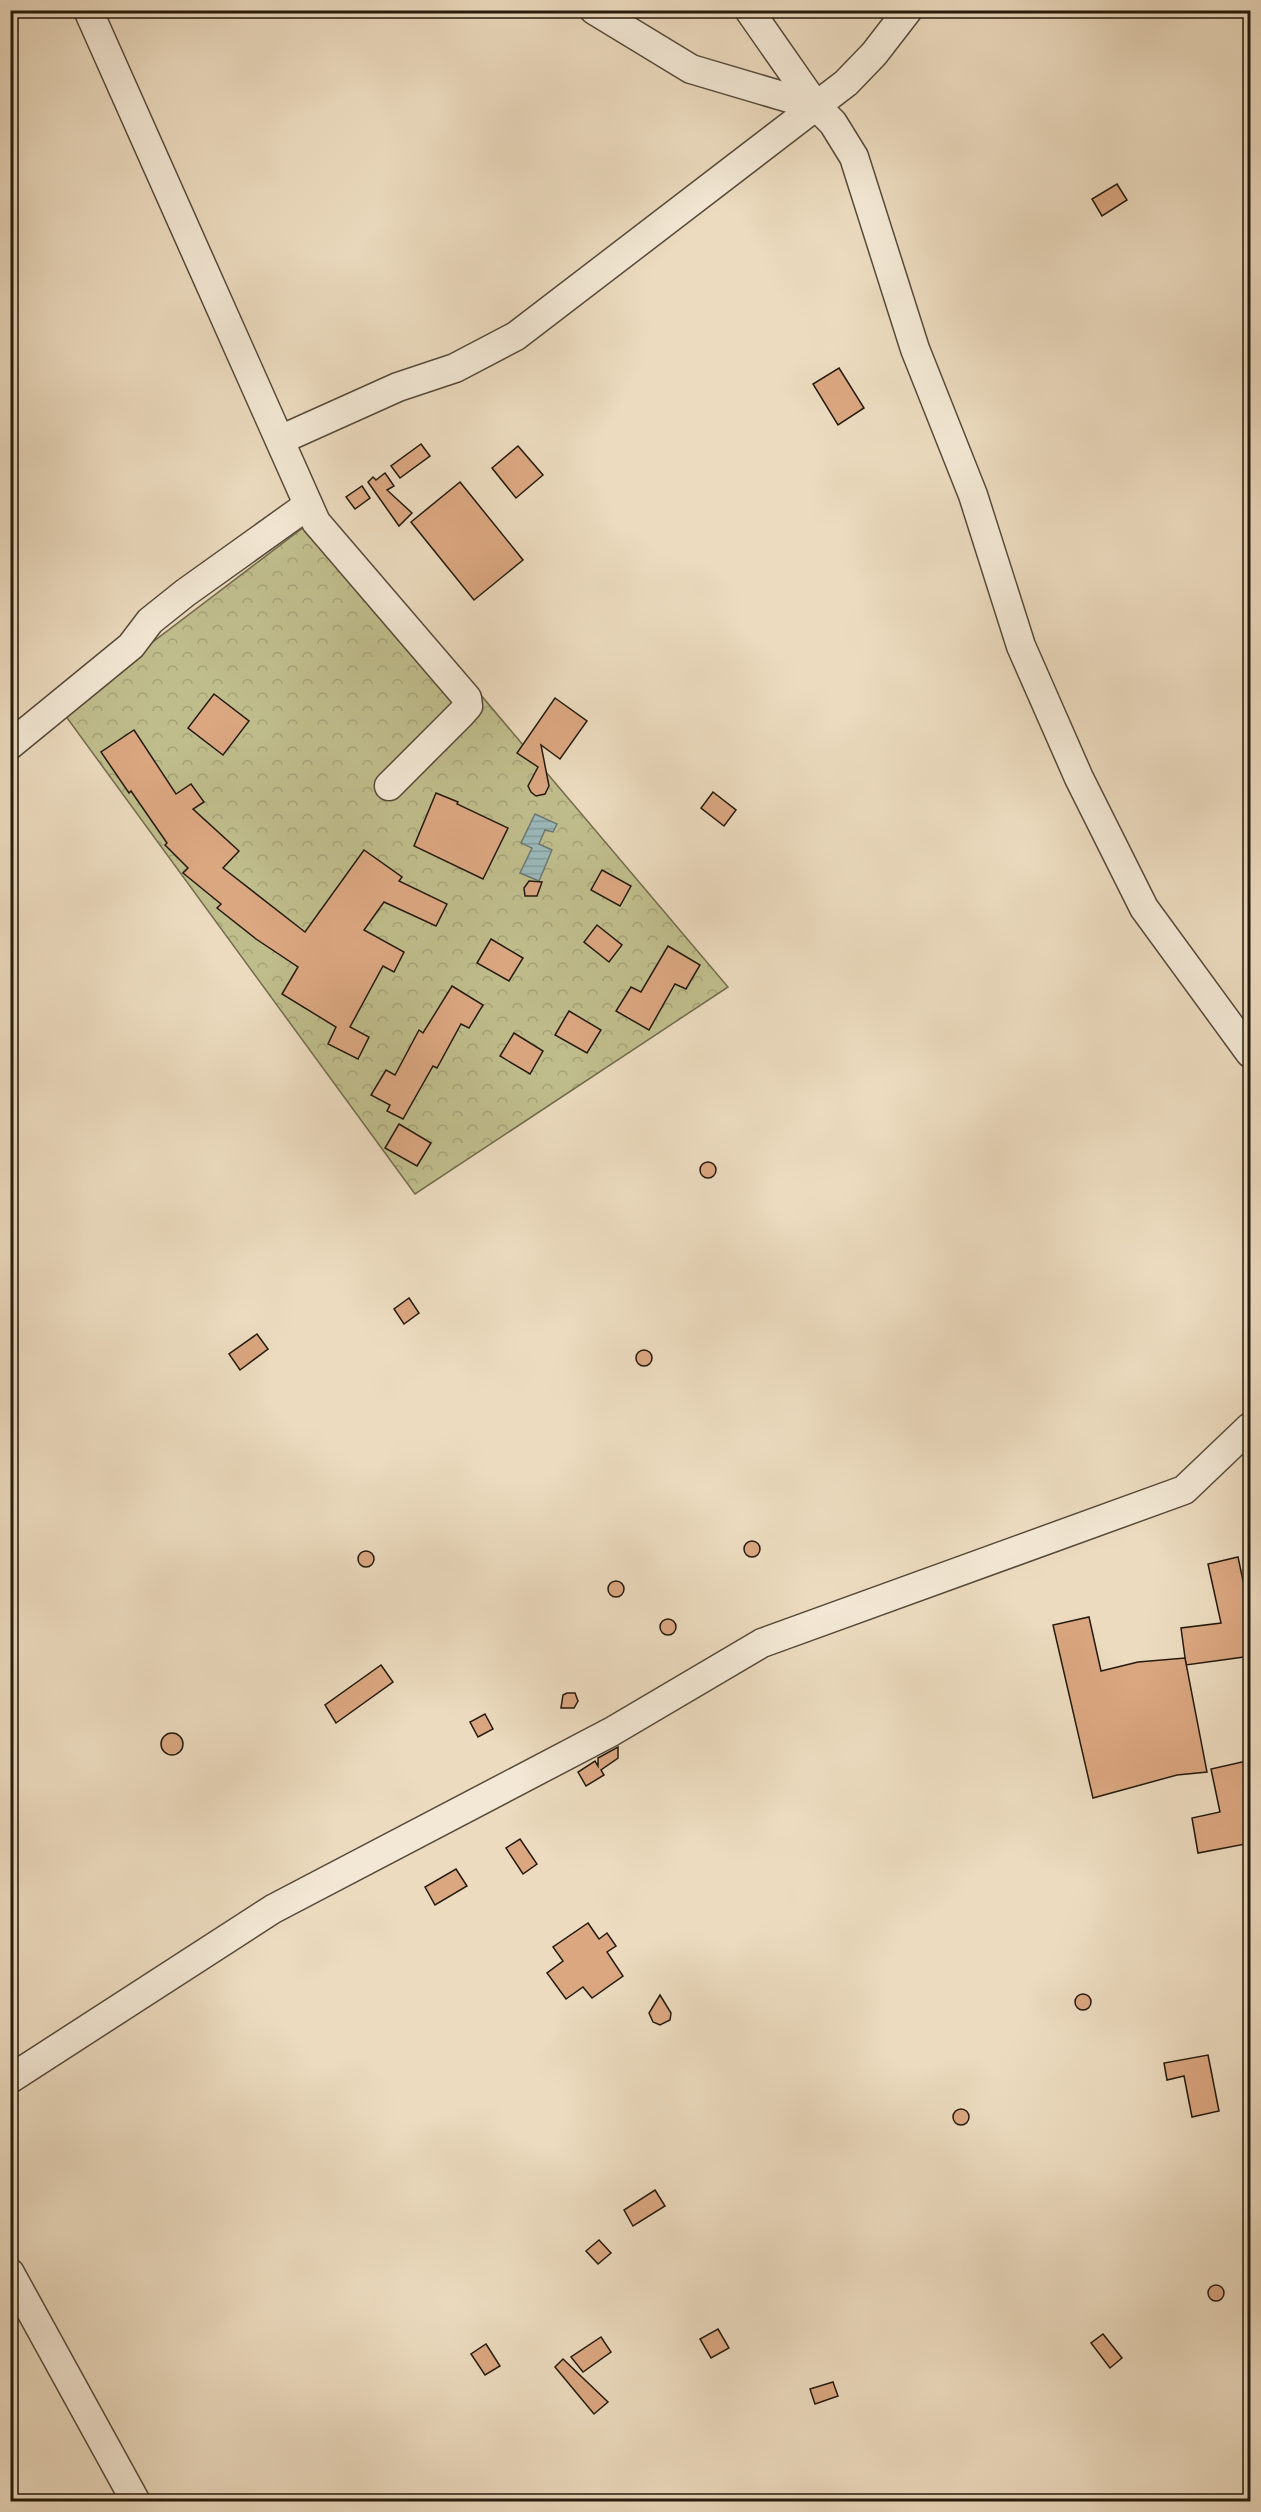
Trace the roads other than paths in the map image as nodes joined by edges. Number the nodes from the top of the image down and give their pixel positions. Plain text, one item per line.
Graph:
1 (88, 10) edge
2 (594, 10) edge
3 (749, 10) edge
4 (908, 10) edge
5 (816, 106) junction
6 (280, 440) junction
7 (308, 505) junction
8 (10, 745) edge
9 (389, 786) dead end
10 (1251, 1053) edge
11 (1251, 1427) edge
12 (10, 2079) edge
13 (10, 2273) edge
14 (136, 2502) edge

1 - 6 street
2 - 5 street
3 - 5 street
4 - 5 street
5 - 6 street
5 - 10 street
6 - 7 street
7 - 8 street
7 - 9 street
11 - 12 street
13 - 14 street

